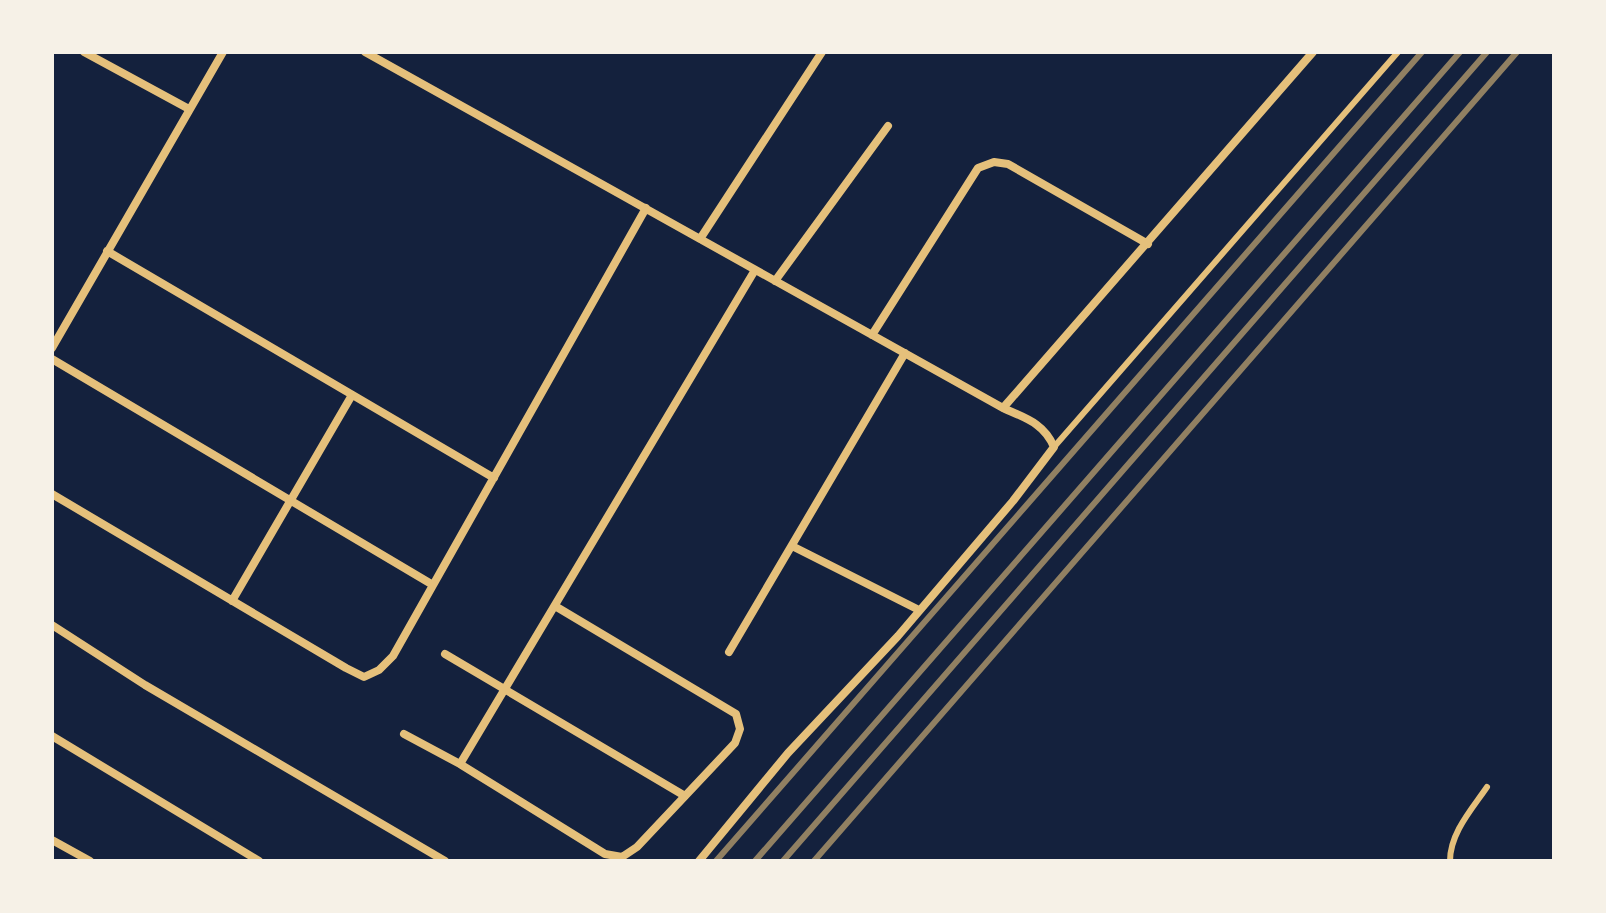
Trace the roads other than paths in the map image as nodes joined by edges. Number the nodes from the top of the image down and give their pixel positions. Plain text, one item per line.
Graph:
1 (84, 52) edge
2 (223, 52) edge
3 (365, 52) edge
4 (822, 52) edge
5 (1313, 52) edge
6 (1398, 52) edge
7 (189, 109) junction
8 (888, 126) dead end
9 (646, 208) junction
10 (700, 239) junction
11 (1148, 244) junction
12 (107, 251) junction
13 (755, 270) junction
14 (775, 281) junction
15 (872, 335) junction
16 (52, 348) edge
17 (905, 353) junction
18 (52, 359) edge
19 (352, 395) junction
20 (1003, 408) junction
21 (1054, 447) junction
22 (494, 478) junction
23 (52, 494) edge
24 (290, 500) junction
25 (792, 546) junction
26 (433, 585) junction
27 (232, 601) junction
28 (555, 606) junction
29 (919, 610) junction
30 (52, 625) edge
31 (729, 652) dead end
32 (445, 654) dead end
33 (504, 689) junction
34 (404, 734) dead end
35 (52, 736) edge
36 (460, 764) junction
37 (1487, 787) dead end
38 (685, 796) junction
39 (52, 840) edge
40 (90, 861) edge
41 (259, 861) edge
42 (445, 861) edge
43 (699, 861) edge
44 (1450, 861) edge

1 - 7 street
2 - 7 street
3 - 9 street
4 - 10 street
5 - 11 street
6 - 21 lane
7 - 12 street
8 - 14 street
9 - 10 street
9 - 22 street
10 - 13 street
11 - 15 street
11 - 20 street
12 - 16 street
12 - 19 street
13 - 14 street
13 - 28 street
14 - 15 street
15 - 17 street
17 - 20 street
17 - 25 street
18 - 24 street
19 - 22 street
19 - 24 street
20 - 21 street
21 - 29 street
22 - 26 street
23 - 27 street
24 - 26 street
24 - 27 street
25 - 29 street
25 - 31 street
26 - 27 street
28 - 33 street
28 - 38 street
29 - 43 street
30 - 42 street
32 - 33 street
33 - 36 street
33 - 38 street
34 - 36 street
35 - 41 street
36 - 38 street
37 - 44 lane
39 - 40 street

